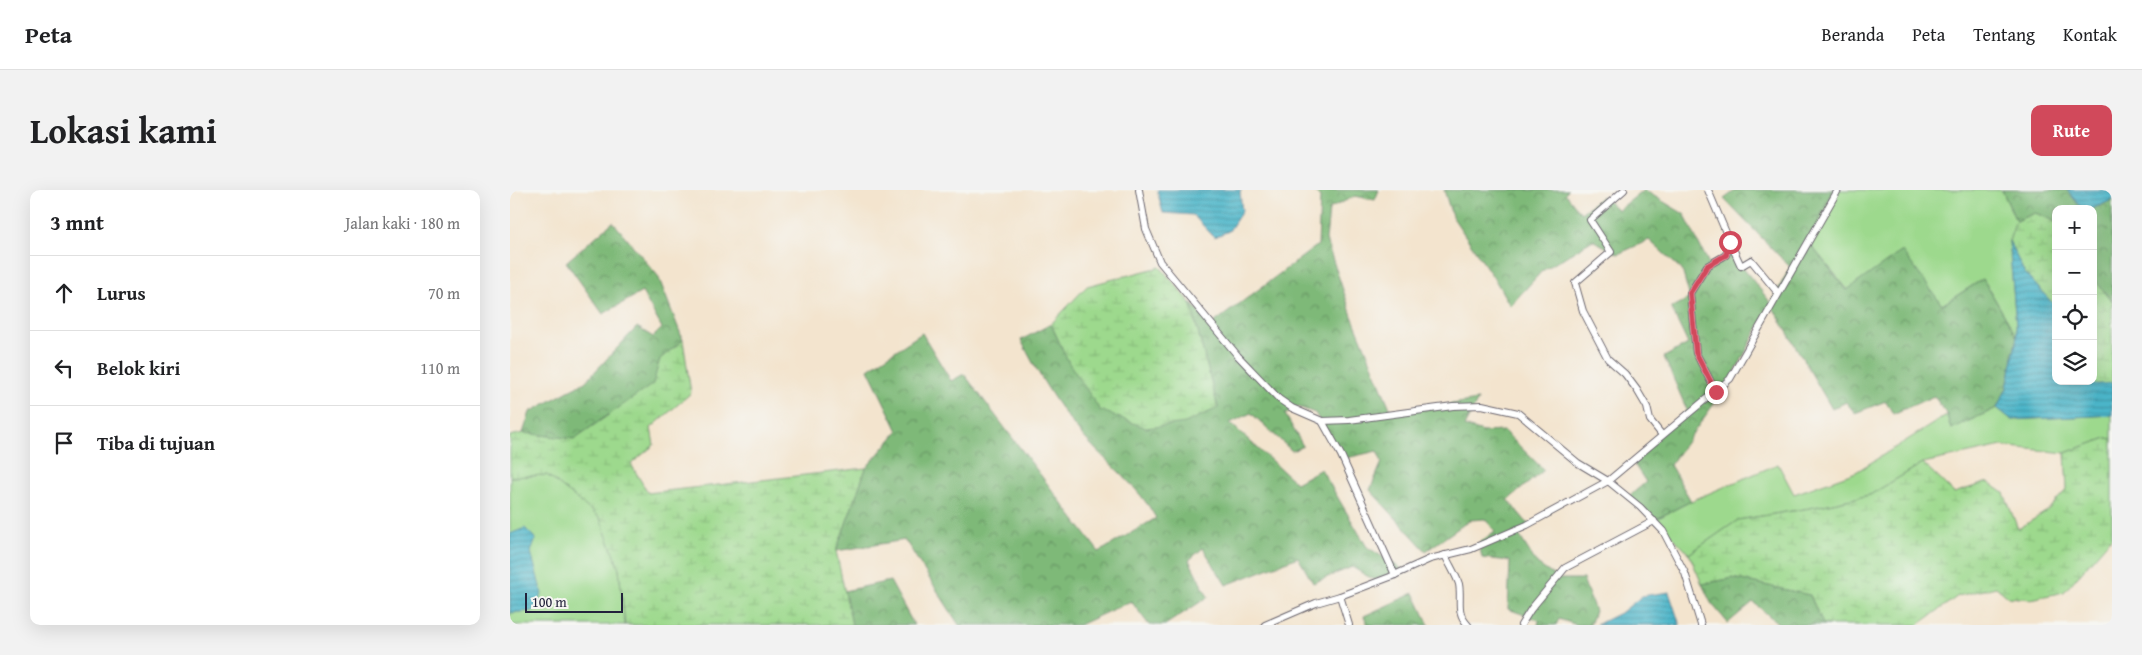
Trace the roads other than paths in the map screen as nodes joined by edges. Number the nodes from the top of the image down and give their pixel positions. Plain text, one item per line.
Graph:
1 (1139, 190) edge
2 (1624, 190) edge
3 (1708, 190) edge
4 (1838, 190) edge
5 (1730, 242) junction
6 (1778, 293) junction
7 (1716, 392) junction
8 (1322, 421) junction
9 (1662, 435) junction
10 (1608, 481) junction
11 (1654, 521) junction
12 (1445, 555) junction
13 (1395, 575) junction
14 (1340, 596) junction
15 (1265, 625) edge
16 (1350, 625) edge
17 (1468, 625) edge
18 (1521, 625) edge
19 (1701, 625) edge

1 - 8 street
2 - 9 street
3 - 5 street
4 - 6 street
5 - 6 street
5 - 7 street
6 - 7 street
7 - 9 street
8 - 10 street
8 - 13 street
9 - 10 street
10 - 11 street
10 - 12 street
11 - 18 street
11 - 19 street
12 - 13 street
12 - 17 street
13 - 14 street
14 - 15 street
14 - 16 street

